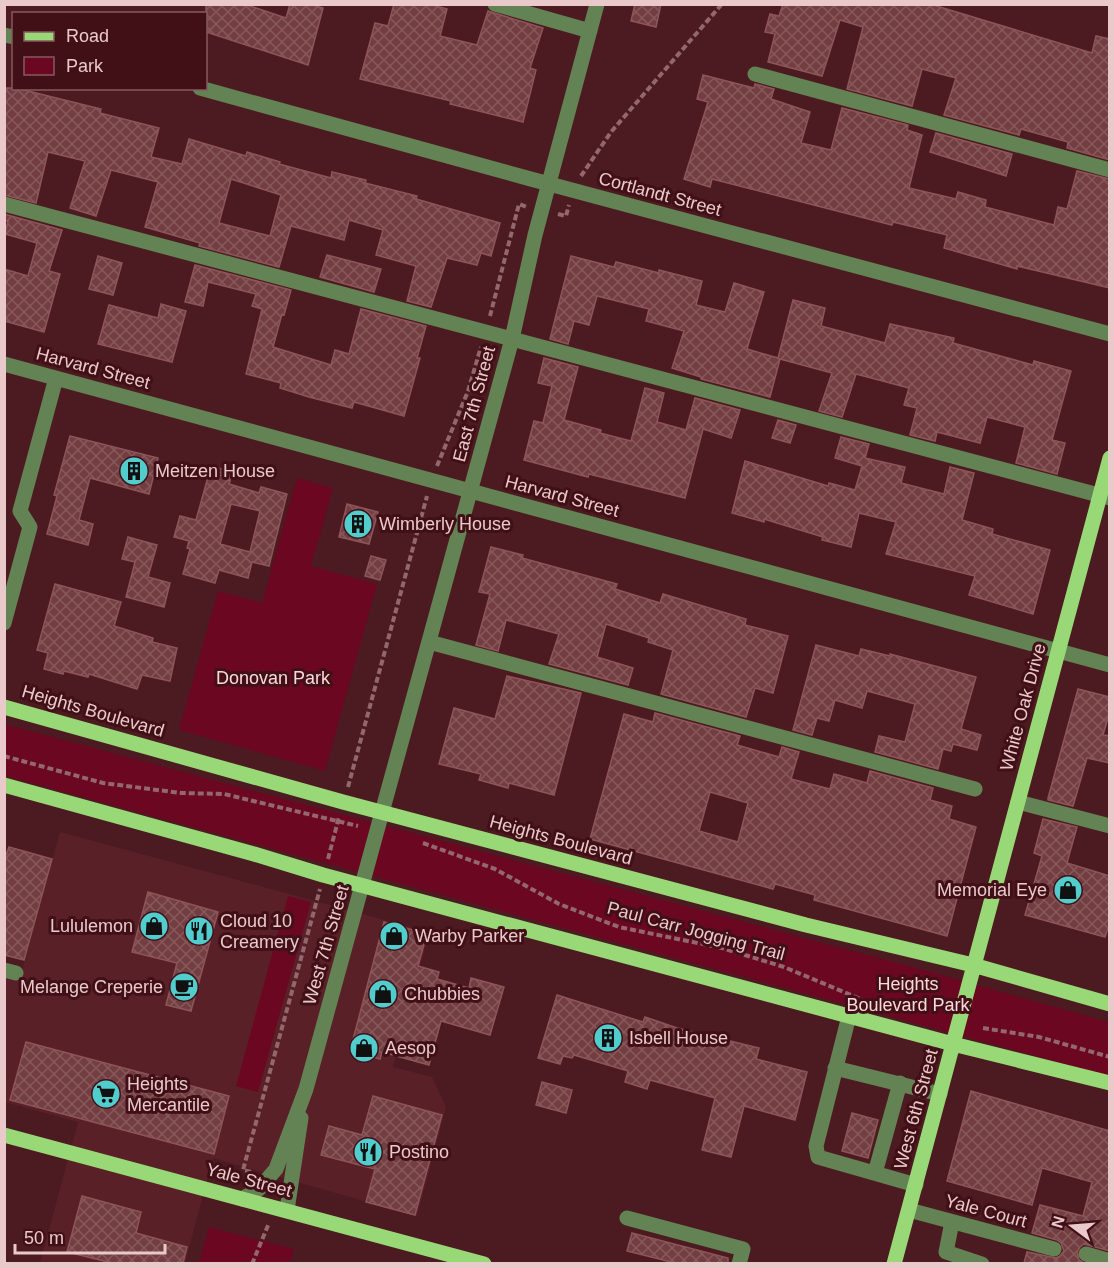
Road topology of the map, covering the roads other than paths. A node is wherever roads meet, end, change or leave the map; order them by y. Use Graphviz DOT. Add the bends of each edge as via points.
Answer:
graph roads {
  1 [pos="495,4"];
  2 [pos="597,4"];
  3 [pos="590,31"];
  4 [pos="755,74"];
  5 [pos="207,90"];
  6 [pos="1110,170"];
  7 [pos="549,184"];
  8 [pos="4,204"];
  9 [pos="1110,334"];
  10 [pos="512,339"];
  11 [pos="4,364"];
  12 [pos="56,378"];
  13 [pos="1110,458"];
  14 [pos="470,491"];
  15 [pos="1105,497"];
  16 [pos="12,509"];
  17 [pos="4,623"];
  18 [pos="429,642"];
  19 [pos="1059,652"];
  20 [pos="1110,665"];
  21 [pos="4,707"];
  22 [pos="4,785"];
  23 [pos="975,789"];
  24 [pos="1018,801"];
  25 [pos="383,812"];
  26 [pos="1110,826"];
  27 [pos="362,885"];
  28 [pos="973,965"];
  29 [pos="1110,1004"];
  30 [pos="849,1016"];
  31 [pos="953,1044"];
  32 [pos="835,1068"];
  33 [pos="900,1083"];
  34 [pos="1110,1083"];
  35 [pos="306,1089"];
  36 [pos="940,1094"];
  37 [pos="4,1135"];
  38 [pos="875,1173"];
  39 [pos="916,1185"];
  40 [pos="242,1198"];
  41 [pos="287,1210"];
  42 [pos="909,1210"];
  43 [pos="627,1218"];
  44 [pos="952,1222"];
  45 [pos="1054,1249"];
  46 [pos="1086,1254"];
  47 [pos="1110,1261"];
  48 [pos="484,1263"];
  49 [pos="739,1263"];
  50 [pos="894,1263"];
  51 [pos="982,1263"];
  1 -- 3 [label="street"];
  2 -- 3 [label="street, East 7th Street"];
  3 -- 7 [label="street, East 7th Street"];
  4 -- 6 [label="street"];
  5 -- 7 [label="street, Cortlandt Street"];
  7 -- 9 [label="street, Cortlandt Street"];
  7 -- 10 [label="street, East 7th Street"];
  8 -- 10 [label="street"];
  10 -- 14 [label="street, East 7th Street"];
  10 -- 15 [label="street"];
  11 -- 12 [label="street, Harvard Street"];
  12 -- 14 [label="street, Harvard Street"];
  12 -- 16 [label="street"];
  13 -- 15 [label="main road, White Oak Drive"];
  14 -- 18 [label="street, East 7th Street"];
  14 -- 19 [label="street, Harvard Street"];
  15 -- 19 [label="main road, White Oak Drive"];
  16 -- 17 [label="street" via="30,526"];
  18 -- 23 [label="street"];
  18 -- 25 [label="street, East 7th Street"];
  19 -- 20 [label="street, Harvard Street"];
  19 -- 24 [label="main road, White Oak Drive"];
  21 -- 25 [label="main road, Heights Boulevard"];
  22 -- 27 [label="main road"];
  24 -- 26 [label="street"];
  24 -- 28 [label="main road, White Oak Drive"];
  25 -- 27 [label="street, West 7th Street"];
  25 -- 28 [label="main road, Heights Boulevard" via="806,925"];
  27 -- 30 [label="main road"];
  27 -- 35 [label="street, West 7th Street"];
  28 -- 29 [label="main road, Heights Boulevard"];
  28 -- 31 [label="main road, West 6th Street"];
  30 -- 31 [label="main road"];
  30 -- 32 [label="street"];
  31 -- 34 [label="main road"];
  31 -- 36 [label="main road, West 6th Street"];
  32 -- 33 [label="street"];
  32 -- 38 [label="street" via="816,1146 818,1157"];
  33 -- 36 [label="street"];
  33 -- 38 [label="street"];
  35 -- 40 [label="street, West 7th Street" via="276,1169 259,1189"];
  35 -- 41 [label="street, West 7th Street"];
  36 -- 39 [label="main road, West 6th Street"];
  37 -- 40 [label="main road, Yale Street"];
  38 -- 39 [label="street"];
  39 -- 42 [label="main road, West 6th Street"];
  40 -- 41 [label="main road, Yale Street"];
  41 -- 48 [label="main road, Yale Street"];
  42 -- 44 [label="street, Yale Court"];
  42 -- 50 [label="main road, West 6th Street"];
  43 -- 49 [label="street" via="743,1249"];
  44 -- 45 [label="street, Yale Court"];
  44 -- 51 [label="street" via="946,1252"];
  46 -- 47 [label="street"];
}
